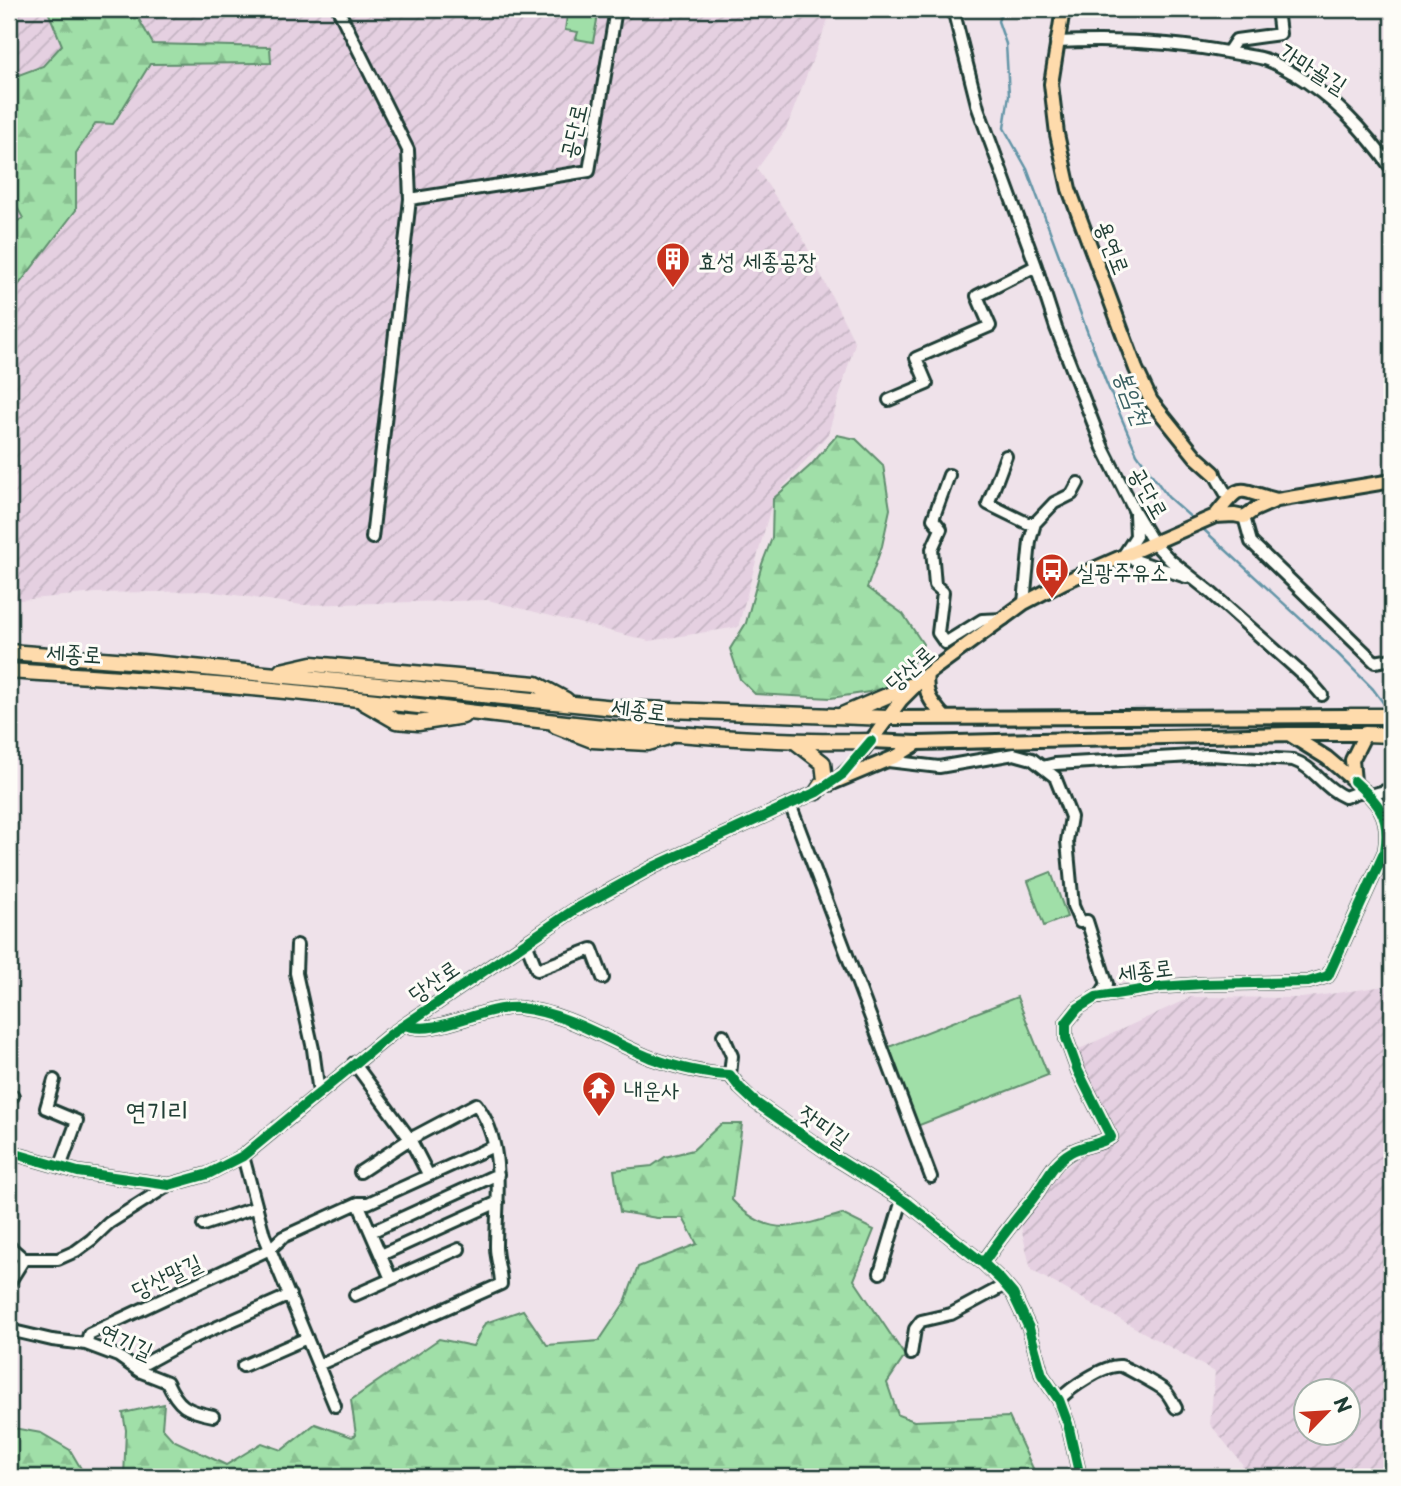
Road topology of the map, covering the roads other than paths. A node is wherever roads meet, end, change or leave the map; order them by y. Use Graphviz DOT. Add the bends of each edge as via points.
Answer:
graph roads {
  1 [pos="338,9"];
  2 [pos="616,9"];
  3 [pos="953,9"];
  4 [pos="1056,9"];
  5 [pos="1063,9"];
  6 [pos="1277,9"];
  7 [pos="1057,36"];
  8 [pos="1227,52"];
  9 [pos="1392,169"];
  10 [pos="410,200"];
  11 [pos="1036,266"];
  12 [pos="889,400"];
  13 [pos="1006,456"];
  14 [pos="1214,473"];
  15 [pos="949,475"];
  16 [pos="1392,481"];
  17 [pos="1078,483"];
  18 [pos="1233,494"];
  19 [pos="1251,494"];
  20 [pos="1277,500"];
  21 [pos="1135,512"];
  22 [pos="1244,514"];
  23 [pos="1215,516"];
  24 [pos="1035,523"];
  25 [pos="372,538"];
  26 [pos="1157,540"];
  27 [pos="1123,556"];
  28 [pos="1192,578"];
  29 [pos="1024,603"];
  30 [pos="1004,619"];
  31 [pos="9,652"];
  32 [pos="1392,659"];
  33 [pos="9,671"];
  34 [pos="922,678"];
  35 [pos="1322,695"];
  36 [pos="839,716"];
  37 [pos="1350,716"];
  38 [pos="1392,716"];
  39 [pos="944,717"];
  40 [pos="888,718"];
  41 [pos="1288,734"];
  42 [pos="1365,734"];
  43 [pos="1392,735"];
  44 [pos="871,741"];
  45 [pos="797,743"];
  46 [pos="918,743"];
  47 [pos="885,760"];
  48 [pos="1042,767"];
  49 [pos="824,788"];
  50 [pos="1363,788"];
  51 [pos="1392,789"];
  52 [pos="790,804"];
  53 [pos="526,942"];
  54 [pos="298,945"];
  55 [pos="603,978"];
  56 [pos="1099,997"];
  57 [pos="405,1025"];
  58 [pos="723,1035"];
  59 [pos="354,1063"];
  60 [pos="730,1075"];
  61 [pos="54,1080"];
  62 [pos="319,1093"];
  63 [pos="410,1139"];
  64 [pos="495,1146"];
  65 [pos="10,1156"];
  66 [pos="243,1156"];
  67 [pos="60,1167"];
  68 [pos="360,1171"];
  69 [pos="428,1174"];
  70 [pos="498,1174"];
  71 [pos="931,1177"];
  72 [pos="169,1185"];
  73 [pos="902,1200"];
  74 [pos="498,1202"];
  75 [pos="358,1203"];
  76 [pos="257,1207"];
  77 [pos="203,1225"];
  78 [pos="371,1232"];
  79 [pos="9,1246"];
  80 [pos="270,1249"];
  81 [pos="459,1249"];
  82 [pos="381,1255"];
  83 [pos="24,1259"];
  84 [pos="983,1263"];
  85 [pos="880,1273"];
  86 [pos="391,1279"];
  87 [pos="9,1283"];
  88 [pos="1005,1285"];
  89 [pos="290,1295"];
  90 [pos="355,1295"];
  91 [pos="9,1330"];
  92 [pos="307,1338"];
  93 [pos="86,1344"];
  94 [pos="911,1354"];
  95 [pos="318,1365"];
  96 [pos="243,1366"];
  97 [pos="139,1371"];
  98 [pos="1059,1399"];
  99 [pos="335,1406"];
  100 [pos="1176,1408"];
  101 [pos="213,1416"];
  102 [pos="1080,1477"];
  1 -- 10 [label="street" via="408,150"];
  2 -- 10 [label="street, 공단로" via="589,171"];
  3 -- 11 [label="street, 공단로" via="978,108"];
  4 -- 7 [label="street"];
  5 -- 7 [label="main road, 용연로"];
  6 -- 8 [label="street, 가마골길" via="1280,34 1236,40"];
  7 -- 8 [label="street, 가마골길"];
  7 -- 14 [label="main road, 용연로" via="1051,84 1069,189 1151,401"];
  8 -- 9 [label="street, 가마골길" via="1265,59 1316,87 1337,103"];
  10 -- 25 [label="street"];
  11 -- 12 [label="street" via="977,296 990,327 916,358 927,384"];
  11 -- 21 [label="street, 공단로" via="1103,448"];
  13 -- 24 [label="street" via="988,504"];
  14 -- 18 [label="street"];
  15 -- 30 [label="street, 당산로" via="933,519 941,529 932,550 935,585 943,592 937,633 945,643 982,620"];
  16 -- 20 [label="main road"];
  17 -- 24 [label="street" via="1072,494 1054,503"];
  18 -- 19 [label="main road"];
  18 -- 22 [label="main road" via="1229,508"];
  18 -- 23 [label="main road"];
  19 -- 20 [label="main road"];
  19 -- 22 [label="main road" via="1255,501"];
  20 -- 22 [label="main road"];
  21 -- 26 [label="street, 공단로"];
  21 -- 27 [label="street" via="1136,536"];
  22 -- 23 [label="main road"];
  22 -- 32 [label="street" via="1251,542 1330,621 1375,662"];
  23 -- 26 [label="main road, 당산로"];
  24 -- 29 [label="street"];
  26 -- 27 [label="main road, 당산로"];
  26 -- 28 [label="street, 공단로" via="1170,560"];
  27 -- 28 [label="street"];
  27 -- 29 [label="main road, 당산로"];
  28 -- 35 [label="street, 공단로"];
  29 -- 30 [label="main road, 당산로"];
  30 -- 34 [label="main road, 당산로"];
  31 -- 36 [label="highway, 세종로" via="671,712"];
  33 -- 45 [label="highway, 세종로" via="355,698 675,735"];
  34 -- 36 [label="highway"];
  34 -- 39 [label="main road" via="927,696"];
  34 -- 40 [label="main road, 당산로"];
  36 -- 40 [label="highway, 세종로"];
  37 -- 38 [label="highway, 세종로"];
  37 -- 39 [label="main road, 세종로"];
  39 -- 40 [label="main road, 세종로"];
  40 -- 44 [label="main road, 당산로"];
  41 -- 42 [label="main road, 세종로"];
  41 -- 46 [label="main road, 세종로"];
  41 -- 50 [label="main road"];
  42 -- 43 [label="highway, 세종로"];
  42 -- 50 [label="main road" via="1352,760"];
  44 -- 45 [label="highway, 세종로"];
  44 -- 46 [label="main road, 세종로"];
  44 -- 49 [label="street, 당산로" via="856,761"];
  45 -- 49 [label="highway" via="823,763"];
  46 -- 47 [label="main road"];
  47 -- 48 [label="street" via="939,767 1014,754"];
  47 -- 49 [label="main road"];
  48 -- 50 [label="street" via="1209,755 1293,760 1331,792 1345,797"];
  48 -- 56 [label="street" via="1055,777 1071,817 1067,841 1073,906 1080,922 1087,920 1107,984"];
  49 -- 52 [label="street, 당산로"];
  50 -- 51 [label="street"];
  50 -- 56 [label="street, 세종로" via="1387,824 1385,851 1328,976 1308,982 1160,987"];
  52 -- 53 [label="street, 당산로" via="614,887"];
  52 -- 71 [label="street"];
  53 -- 55 [label="street" via="537,970 592,949"];
  53 -- 57 [label="street, 당산로"];
  54 -- 62 [label="street" via="296,973"];
  56 -- 84 [label="street, 세종로" via="1078,1008 1066,1023 1066,1038 1111,1137 1062,1158"];
  57 -- 59 [label="street, 당산로"];
  57 -- 60 [label="street" via="418,1030 493,1009 517,1008 570,1021 682,1068"];
  58 -- 60 [label="street" via="732,1056"];
  59 -- 62 [label="street, 당산로"];
  59 -- 63 [label="street"];
  60 -- 73 [label="street, 잣띠길" via="755,1101"];
  61 -- 67 [label="street" via="46,1108 77,1121"];
  62 -- 66 [label="street, 당산로"];
  63 -- 64 [label="street" via="476,1104"];
  63 -- 68 [label="street"];
  63 -- 69 [label="street"];
  64 -- 69 [label="street"];
  64 -- 70 [label="street"];
  65 -- 67 [label="street, 당산로"];
  66 -- 72 [label="street, 당산로" via="208,1174"];
  66 -- 76 [label="street"];
  67 -- 72 [label="street, 당산로"];
  69 -- 75 [label="street" via="368,1203"];
  70 -- 74 [label="street"];
  70 -- 78 [label="street"];
  72 -- 83 [label="street" via="109,1223 76,1251 58,1259"];
  73 -- 84 [label="street, 잣띠길"];
  73 -- 85 [label="street"];
  74 -- 82 [label="street"];
  74 -- 95 [label="street" via="496,1251 501,1284"];
  75 -- 78 [label="street"];
  75 -- 80 [label="street, 당산말길" via="283,1237"];
  76 -- 77 [label="street, 당산말길"];
  76 -- 80 [label="street"];
  78 -- 82 [label="street"];
  79 -- 83 [label="street"];
  80 -- 89 [label="street"];
  80 -- 93 [label="street, 당산말길" via="89,1334"];
  81 -- 86 [label="street"];
  82 -- 86 [label="street"];
  83 -- 87 [label="street"];
  84 -- 88 [label="street, 잣띠길"];
  86 -- 90 [label="street"];
  88 -- 94 [label="street" via="951,1314 921,1321"];
  88 -- 98 [label="street, 잣띠길" via="1029,1328 1042,1376"];
  89 -- 92 [label="street"];
  89 -- 97 [label="street" via="188,1340"];
  91 -- 93 [label="street, 연기길"];
  92 -- 95 [label="street"];
  92 -- 96 [label="street"];
  93 -- 97 [label="street, 연기길"];
  95 -- 99 [label="street"];
  97 -- 101 [label="street, 연기길" via="167,1382 175,1399 186,1408"];
  98 -- 100 [label="street" via="1093,1375 1119,1366 1164,1390"];
  98 -- 102 [label="street, 잣띠길"];
}
